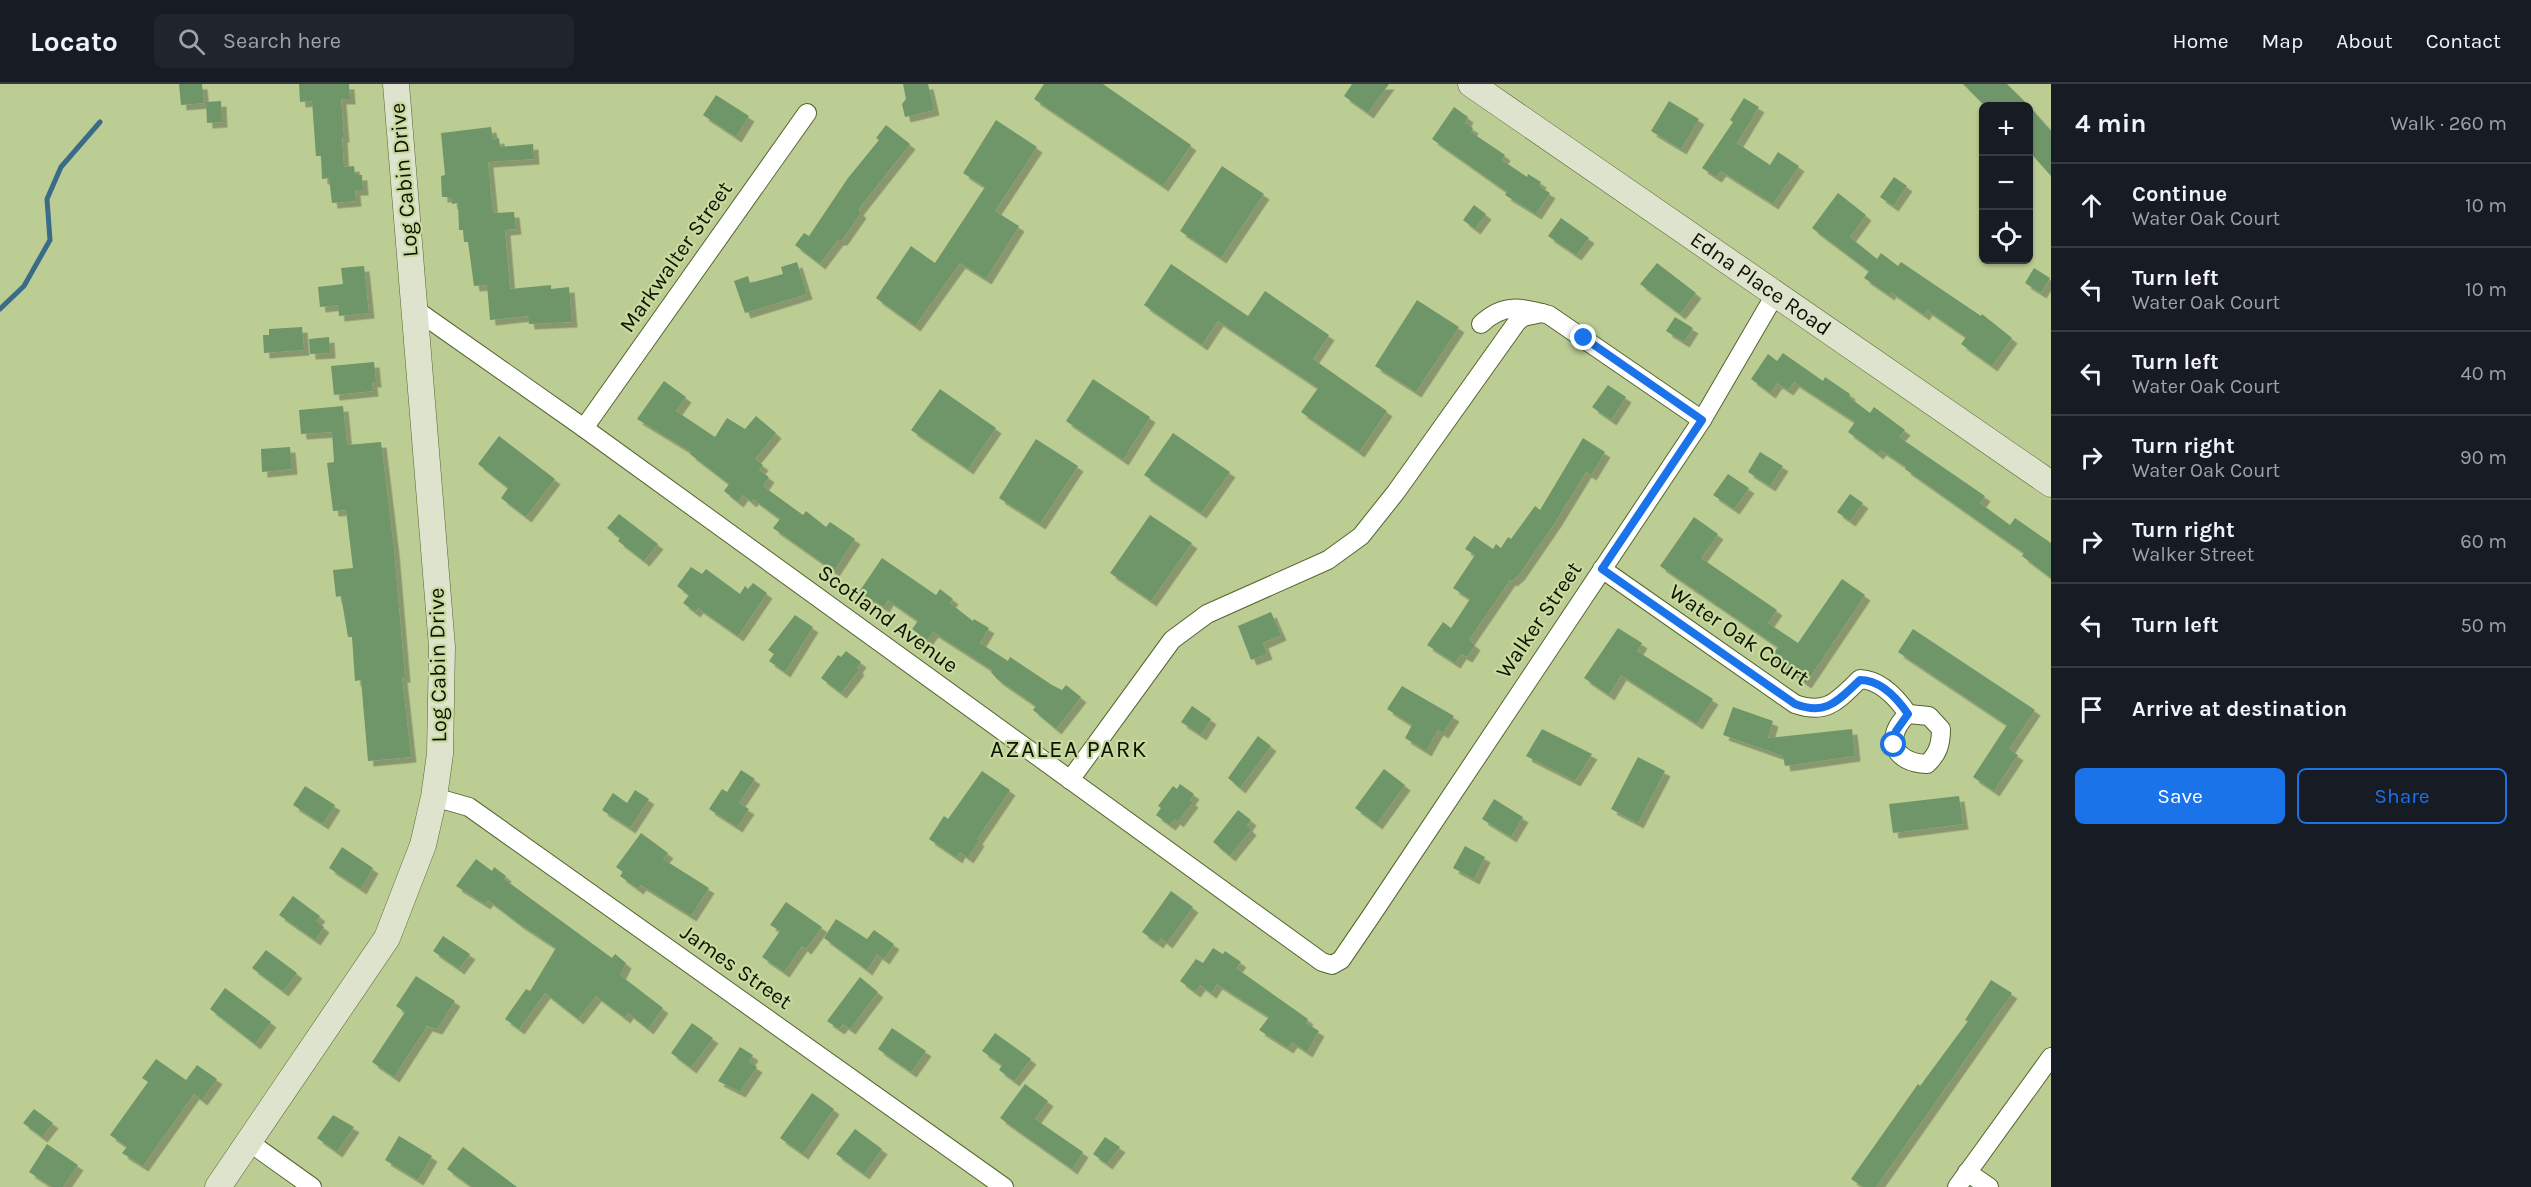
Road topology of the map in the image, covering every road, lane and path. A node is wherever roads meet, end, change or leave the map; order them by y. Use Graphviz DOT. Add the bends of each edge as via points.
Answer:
graph roads {
  1 [pos="396,84"];
  2 [pos="1472,84"];
  3 [pos="807,113"];
  4 [pos="1776,293"];
  5 [pos="416,310"];
  6 [pos="1542,313"];
  7 [pos="1481,324"];
  8 [pos="1702,420"];
  9 [pos="584,428"];
  10 [pos="2051,484"];
  11 [pos="1602,569"];
  12 [pos="1908,714"];
  13 [pos="1070,780"];
  14 [pos="434,797"];
  15 [pos="1332,965"];
  16 [pos="2051,1057"];
  17 [pos="249,1142"];
  18 [pos="1962,1180"];
  19 [pos="218,1187"];
  20 [pos="312,1187"];
  21 [pos="1004,1187"];
  22 [pos="1989,1187"];
  1 -- 5 [label="street, Log Cabin Drive"];
  2 -- 4 [label="street, Edna Place Road"];
  3 -- 9 [label="street, Markwalter Street"];
  4 -- 8 [label="street, Walker Street"];
  4 -- 10 [label="street, Edna Place Road"];
  5 -- 9 [label="street, Scotland Avenue"];
  5 -- 14 [label="street, Log Cabin Drive" via="442,647 442,720"];
  6 -- 7 [label="street" via="1520,308 1501,310"];
  6 -- 8 [label="street"];
  6 -- 13 [label="street" via="1523,317 1504,340 1361,536 1328,560 1207,614 1172,640"];
  8 -- 11 [label="street, Walker Street"];
  9 -- 13 [label="street, Scotland Avenue"];
  11 -- 12 [label="street, Water Oak Court" via="1795,704 1811,710 1828,707 1860,680 1868,680 1898,699"];
  11 -- 15 [label="street, Walker Street" via="1371,916 1341,960"];
  13 -- 15 [label="street, Scotland Avenue" via="1322,962"];
  14 -- 17 [label="street, Log Cabin Drive" via="423,845 387,938"];
  14 -- 21 [label="street, James Street" via="470,807"];
  16 -- 18 [label="street"];
  17 -- 19 [label="street, Log Cabin Drive"];
  17 -- 20 [label="street"];
  18 -- 22 [label="street"];
}
